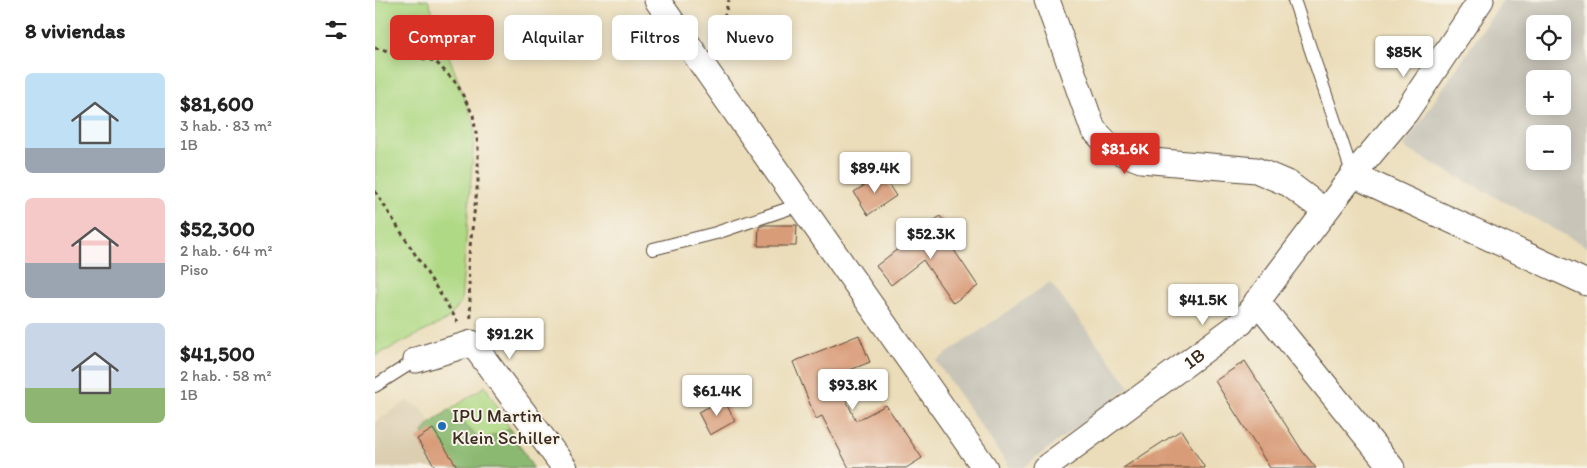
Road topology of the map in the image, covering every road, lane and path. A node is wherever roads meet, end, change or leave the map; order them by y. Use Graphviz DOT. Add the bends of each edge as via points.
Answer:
graph roads {
  1 [pos="657,0"];
  2 [pos="729,0"];
  3 [pos="1047,0"];
  4 [pos="1294,0"];
  5 [pos="1481,0"];
  6 [pos="667,15"];
  7 [pos="375,48"];
  8 [pos="698,52"];
  9 [pos="698,60"];
  10 [pos="1353,175"];
  11 [pos="375,191"];
  12 [pos="802,204"];
  13 [pos="1325,211"];
  14 [pos="653,249"];
  15 [pos="1587,283"];
  16 [pos="1257,301"];
  17 [pos="472,343"];
  18 [pos="416,360"];
  19 [pos="375,386"];
  20 [pos="565,468"];
  21 [pos="985,468"];
  22 [pos="1045,468"];
  23 [pos="1392,468"];
  1 -- 6 [label="street"];
  2 -- 8 [label="path" via="723,20"];
  3 -- 13 [label="street" via="1093,129 1112,149 1141,160 1256,170 1289,184"];
  4 -- 10 [label="lane"];
  5 -- 10 [label="street, 1B" via="1406,112"];
  7 -- 17 [label="path" via="435,61 457,84 473,115 478,145 478,181 468,263"];
  9 -- 12 [label="street"];
  10 -- 13 [label="street, 1B"];
  10 -- 15 [label="street"];
  11 -- 17 [label="path"];
  12 -- 14 [label="lane" via="716,233"];
  12 -- 21 [label="street"];
  13 -- 16 [label="street, 1B"];
  16 -- 22 [label="street, 1B" via="1241,323"];
  16 -- 23 [label="street"];
  17 -- 18 [label="street"];
  17 -- 20 [label="street"];
  18 -- 19 [label="lane"];
}
